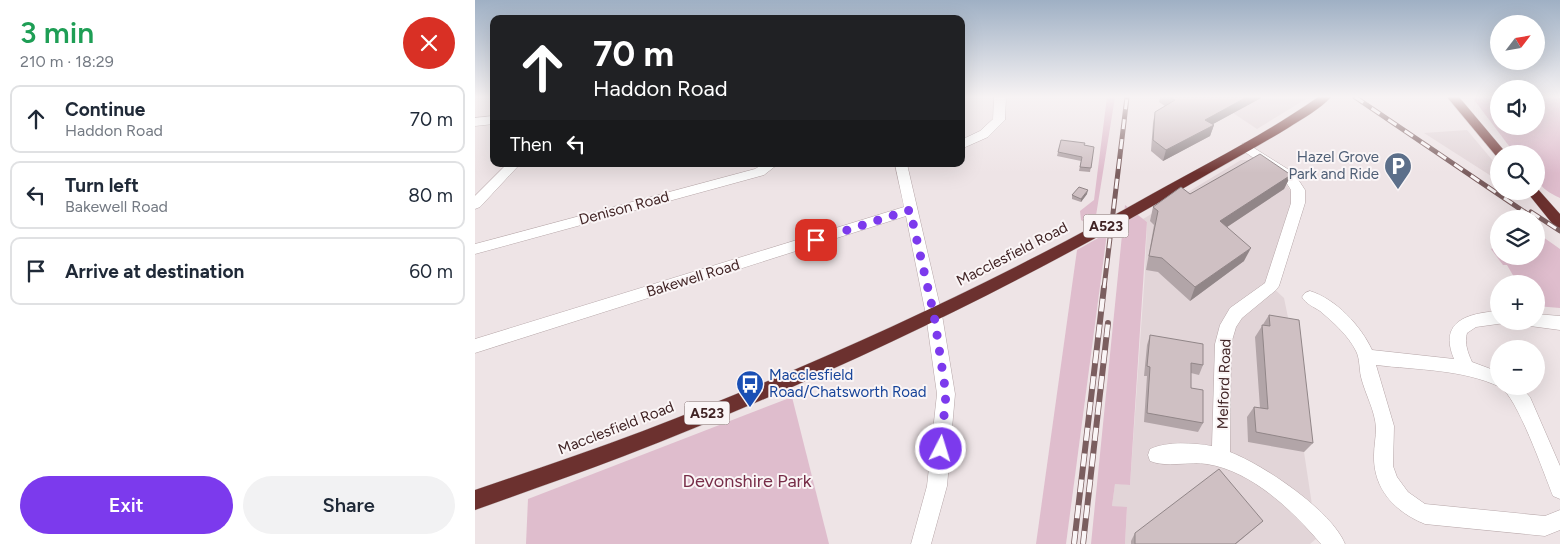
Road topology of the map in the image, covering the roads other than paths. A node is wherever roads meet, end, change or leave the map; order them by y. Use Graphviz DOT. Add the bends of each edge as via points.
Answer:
graph roads {
  1 [pos="996,122"];
  2 [pos="1287,122"];
  3 [pos="1474,122"];
  4 [pos="965,143"];
  5 [pos="1493,145"];
  6 [pos="1246,147"];
  7 [pos="511,167"];
  8 [pos="767,167"];
  9 [pos="906,167"];
  10 [pos="1541,200"];
  11 [pos="475,204"];
  12 [pos="910,210"];
  13 [pos="1560,223"];
  14 [pos="475,249"];
  15 [pos="1310,296"];
  16 [pos="934,315"];
  17 [pos="1490,319"];
  18 [pos="1545,321"];
  19 [pos="1560,323"];
  20 [pos="475,346"];
  21 [pos="1366,357"];
  22 [pos="1466,368"];
  23 [pos="1490,376"];
  24 [pos="1517,395"];
  25 [pos="1157,455"];
  26 [pos="1221,458"];
  27 [pos="1560,489"];
  28 [pos="475,500"];
  29 [pos="1560,520"];
  30 [pos="1329,538"];
  31 [pos="921,544"];
  1 -- 4 [label="street" via="984,134"];
  2 -- 6 [label="highway, Macclesfield Road / A523"];
  3 -- 5 [label="highway"];
  6 -- 16 [label="highway, Macclesfield Road / A523" via="1129,214"];
  6 -- 26 [label="street, Melford Road" via="1283,172 1298,190 1298,203 1271,286 1265,296 1235,313 1228,325 1223,344"];
  7 -- 11 [label="street"];
  8 -- 14 [label="street, Denison Road" via="759,172"];
  9 -- 12 [label="street"];
  10 -- 13 [label="highway"];
  12 -- 16 [label="street"];
  12 -- 20 [label="street, Bakewell Road"];
  15 -- 21 [label="street" via="1351,332"];
  16 -- 28 [label="highway, Macclesfield Road / A523" via="644,440"];
  16 -- 31 [label="street" via="946,394 937,486"];
  17 -- 22 [label="street" via="1475,320 1460,329 1457,346"];
  18 -- 19 [label="street"];
  21 -- 22 [label="street"];
  21 -- 29 [label="street" via="1385,425 1385,472 1391,487 1405,503 1425,514 1545,526"];
  22 -- 23 [label="street"];
  24 -- 27 [label="street" via="1524,403"];
  25 -- 26 [label="street" via="1183,453"];
  26 -- 30 [label="street" via="1243,466 1263,479"];
}
